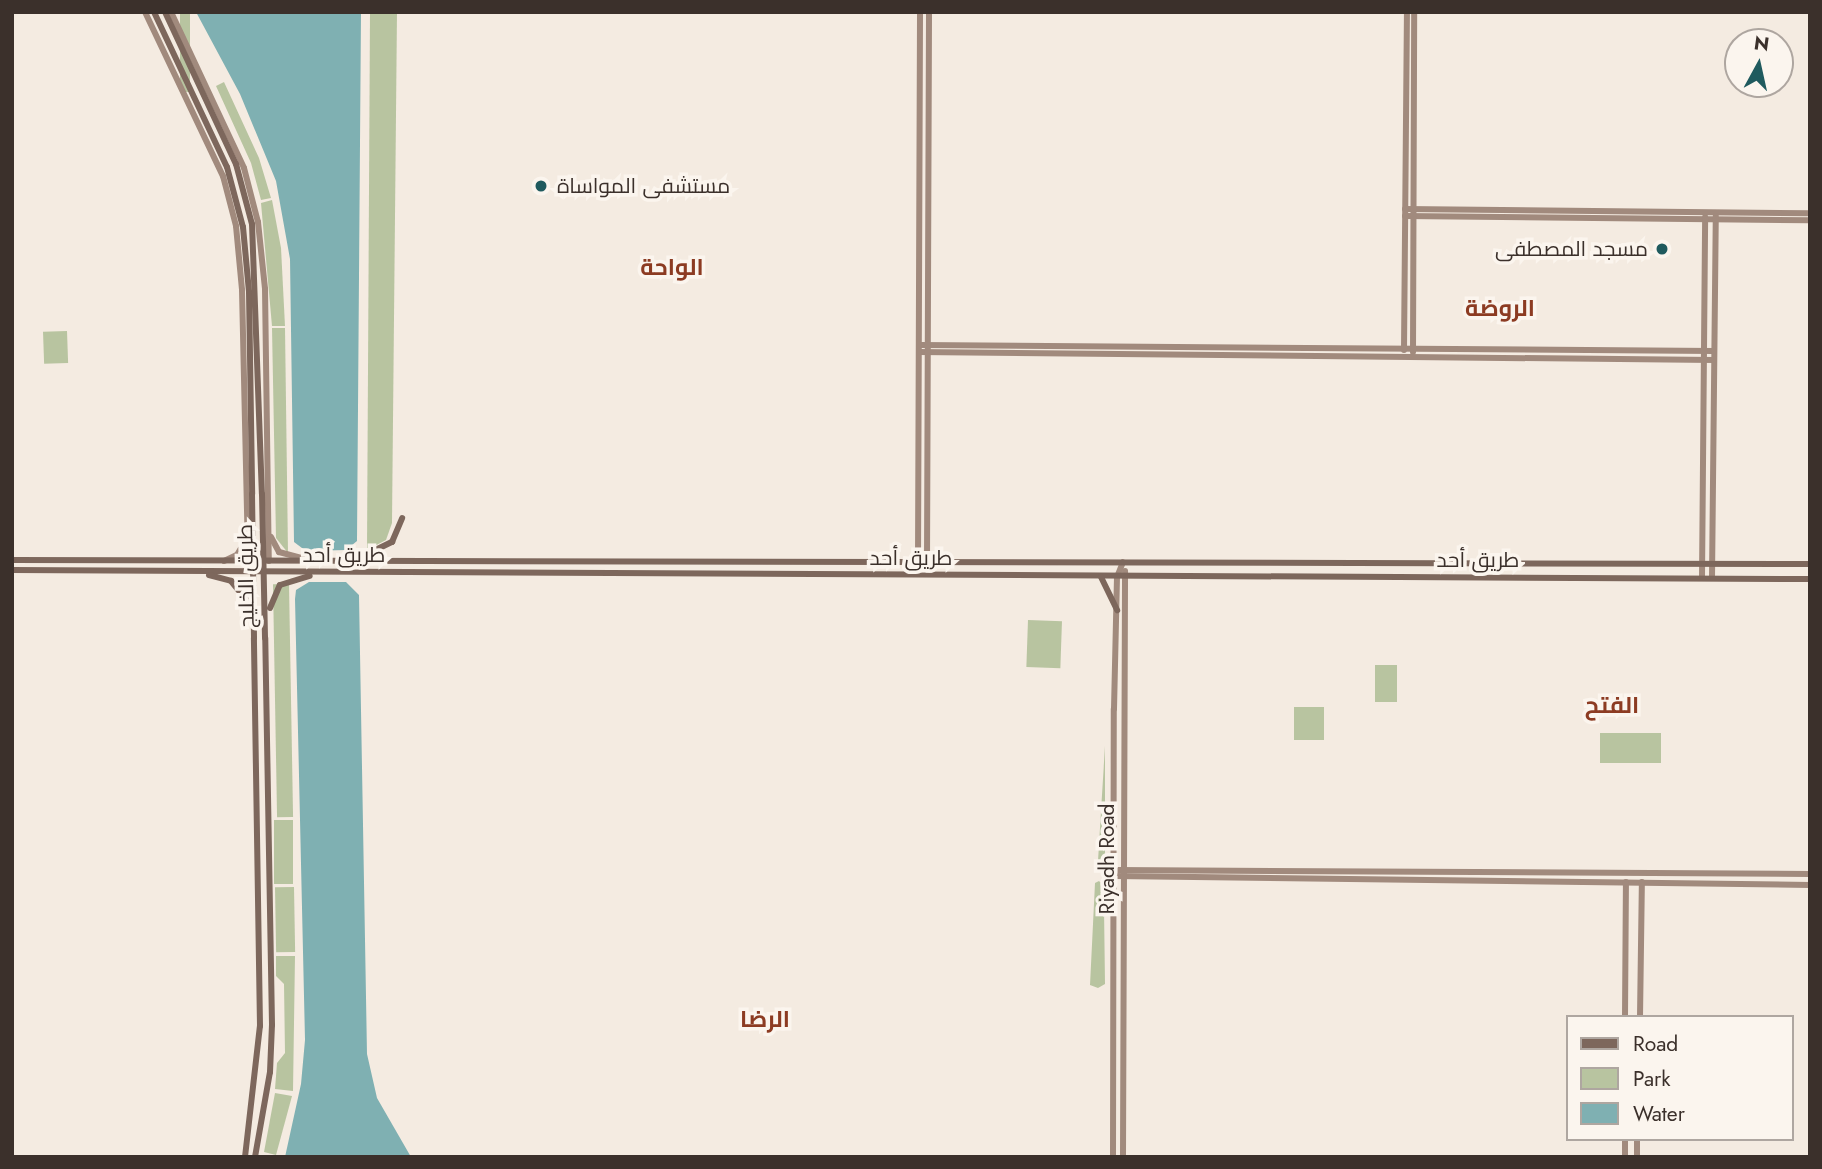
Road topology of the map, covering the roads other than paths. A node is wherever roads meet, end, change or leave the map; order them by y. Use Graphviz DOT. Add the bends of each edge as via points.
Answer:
graph roads {
  1 [pos="145,12"];
  2 [pos="155,12"];
  3 [pos="165,12"];
  4 [pos="171,12"];
  5 [pos="920,12"];
  6 [pos="929,12"];
  7 [pos="1407,12"];
  8 [pos="1414,12"];
  9 [pos="158,38"];
  10 [pos="174,52"];
  11 [pos="1405,213"];
  12 [pos="1413,213"];
  13 [pos="1810,213"];
  14 [pos="1705,215"];
  15 [pos="1716,215"];
  16 [pos="1810,220"];
  17 [pos="258,303"];
  18 [pos="265,317"];
  19 [pos="929,348"];
  20 [pos="1404,348"];
  21 [pos="1413,348"];
  22 [pos="919,349"];
  23 [pos="249,350"];
  24 [pos="1704,351"];
  25 [pos="1714,351"];
  26 [pos="1404,357"];
  27 [pos="1413,357"];
  28 [pos="1704,360"];
  29 [pos="1714,360"];
  30 [pos="244,373"];
  31 [pos="250,385"];
  32 [pos="402,517"];
  33 [pos="247,529"];
  34 [pos="269,532"];
  35 [pos="12,560"];
  36 [pos="223,561"];
  37 [pos="247,561"];
  38 [pos="269,561"];
  39 [pos="310,561"];
  40 [pos="348,561"];
  41 [pos="918,562"];
  42 [pos="928,562"];
  43 [pos="1123,562"];
  44 [pos="1703,563"];
  45 [pos="1712,563"];
  46 [pos="1810,564"];
  47 [pos="12,570"];
  48 [pos="200,571"];
  49 [pos="321,572"];
  50 [pos="1101,577"];
  51 [pos="1118,577"];
  52 [pos="1126,578"];
  53 [pos="1702,578"];
  54 [pos="1712,578"];
  55 [pos="1810,579"];
  56 [pos="248,602"];
  57 [pos="270,608"];
  58 [pos="1117,610"];
  59 [pos="1115,873"];
  60 [pos="1125,874"];
  61 [pos="1810,874"];
  62 [pos="1626,882"];
  63 [pos="1642,882"];
  64 [pos="1810,885"];
  65 [pos="1625,1015"];
  66 [pos="1640,1015"];
  67 [pos="245,1157"];
  68 [pos="255,1157"];
  69 [pos="1113,1157"];
  70 [pos="1123,1157"];
  1 -- 9 [label="street"];
  2 -- 10 [label="main road, طريق الخليج"];
  3 -- 17 [label="main road, طريق الخليج" via="224,134 245,191 257,258"];
  4 -- 18 [label="street" via="251,187 263,258"];
  5 -- 22 [label="street"];
  6 -- 19 [label="street"];
  7 -- 11 [label="street"];
  8 -- 12 [label="street"];
  9 -- 10 [label="street"];
  9 -- 30 [label="street" via="229,193 240,260"];
  10 -- 23 [label="main road, طريق الخليج" via="236,194 247,257"];
  11 -- 12 [label="street"];
  11 -- 20 [label="street"];
  12 -- 14 [label="street"];
  12 -- 21 [label="street"];
  13 -- 15 [label="street"];
  14 -- 15 [label="street"];
  14 -- 24 [label="street"];
  15 -- 16 [label="street"];
  15 -- 25 [label="street"];
  17 -- 18 [label="street"];
  17 -- 68 [label="main road, طريق الخليج, bridge" via="272,1025 270,1072"];
  18 -- 34 [label="street"];
  19 -- 20 [label="street"];
  19 -- 22 [label="street"];
  19 -- 26 [label="street"];
  19 -- 42 [label="street"];
  20 -- 21 [label="street"];
  20 -- 26 [label="street"];
  21 -- 24 [label="street"];
  21 -- 27 [label="street"];
  22 -- 41 [label="street"];
  23 -- 30 [label="street"];
  23 -- 31 [label="main road, طريق الخليج"];
  24 -- 25 [label="street"];
  24 -- 28 [label="street"];
  25 -- 29 [label="street"];
  26 -- 27 [label="street"];
  27 -- 28 [label="street"];
  28 -- 29 [label="street"];
  28 -- 44 [label="street"];
  29 -- 45 [label="street"];
  30 -- 31 [label="street"];
  30 -- 33 [label="street"];
  31 -- 67 [label="main road, طريق الخليج, bridge" via="260,1026"];
  32 -- 40 [label="main road" via="395,538 385,548"];
  33 -- 34 [label="street" via="251,545 258,550 266,546"];
  33 -- 36 [label="street" via="243,548"];
  33 -- 37 [label="street"];
  34 -- 38 [label="street"];
  34 -- 39 [label="street" via="279,552"];
  35 -- 36 [label="main road, طريق أحد"];
  36 -- 37 [label="main road, طريق أحد"];
  37 -- 38 [label="main road, طريق أحد"];
  38 -- 39 [label="main road, طريق أحد"];
  39 -- 40 [label="main road, طريق أحد"];
  40 -- 41 [label="main road, طريق أحد"];
  41 -- 42 [label="main road, طريق أحد"];
  42 -- 43 [label="main road, طريق أحد"];
  43 -- 44 [label="main road, طريق أحد"];
  43 -- 51 [label="street"];
  43 -- 52 [label="street, Riyadh Road"];
  44 -- 45 [label="main road, طريق أحد"];
  44 -- 53 [label="street"];
  45 -- 46 [label="main road, طريق أحد"];
  45 -- 54 [label="street"];
  47 -- 48 [label="main road, طريق أحد"];
  48 -- 49 [label="main road, طريق أحد"];
  48 -- 56 [label="main road" via="231,581"];
  49 -- 50 [label="main road, طريق أحد"];
  49 -- 57 [label="main road" via="280,585"];
  50 -- 51 [label="main road, طريق أحد"];
  50 -- 58 [label="main road"];
  51 -- 52 [label="main road, طريق أحد"];
  51 -- 58 [label="street"];
  52 -- 53 [label="main road, طريق أحد"];
  52 -- 60 [label="street, Riyadh Road"];
  53 -- 54 [label="main road, طريق أحد"];
  54 -- 55 [label="main road, طريق أحد"];
  58 -- 59 [label="street"];
  59 -- 60 [label="street"];
  59 -- 69 [label="street"];
  60 -- 61 [label="street"];
  60 -- 62 [label="street"];
  60 -- 70 [label="street, Riyadh Road"];
  62 -- 63 [label="street"];
  62 -- 65 [label="street"];
  63 -- 64 [label="street"];
  63 -- 66 [label="street"];
}
